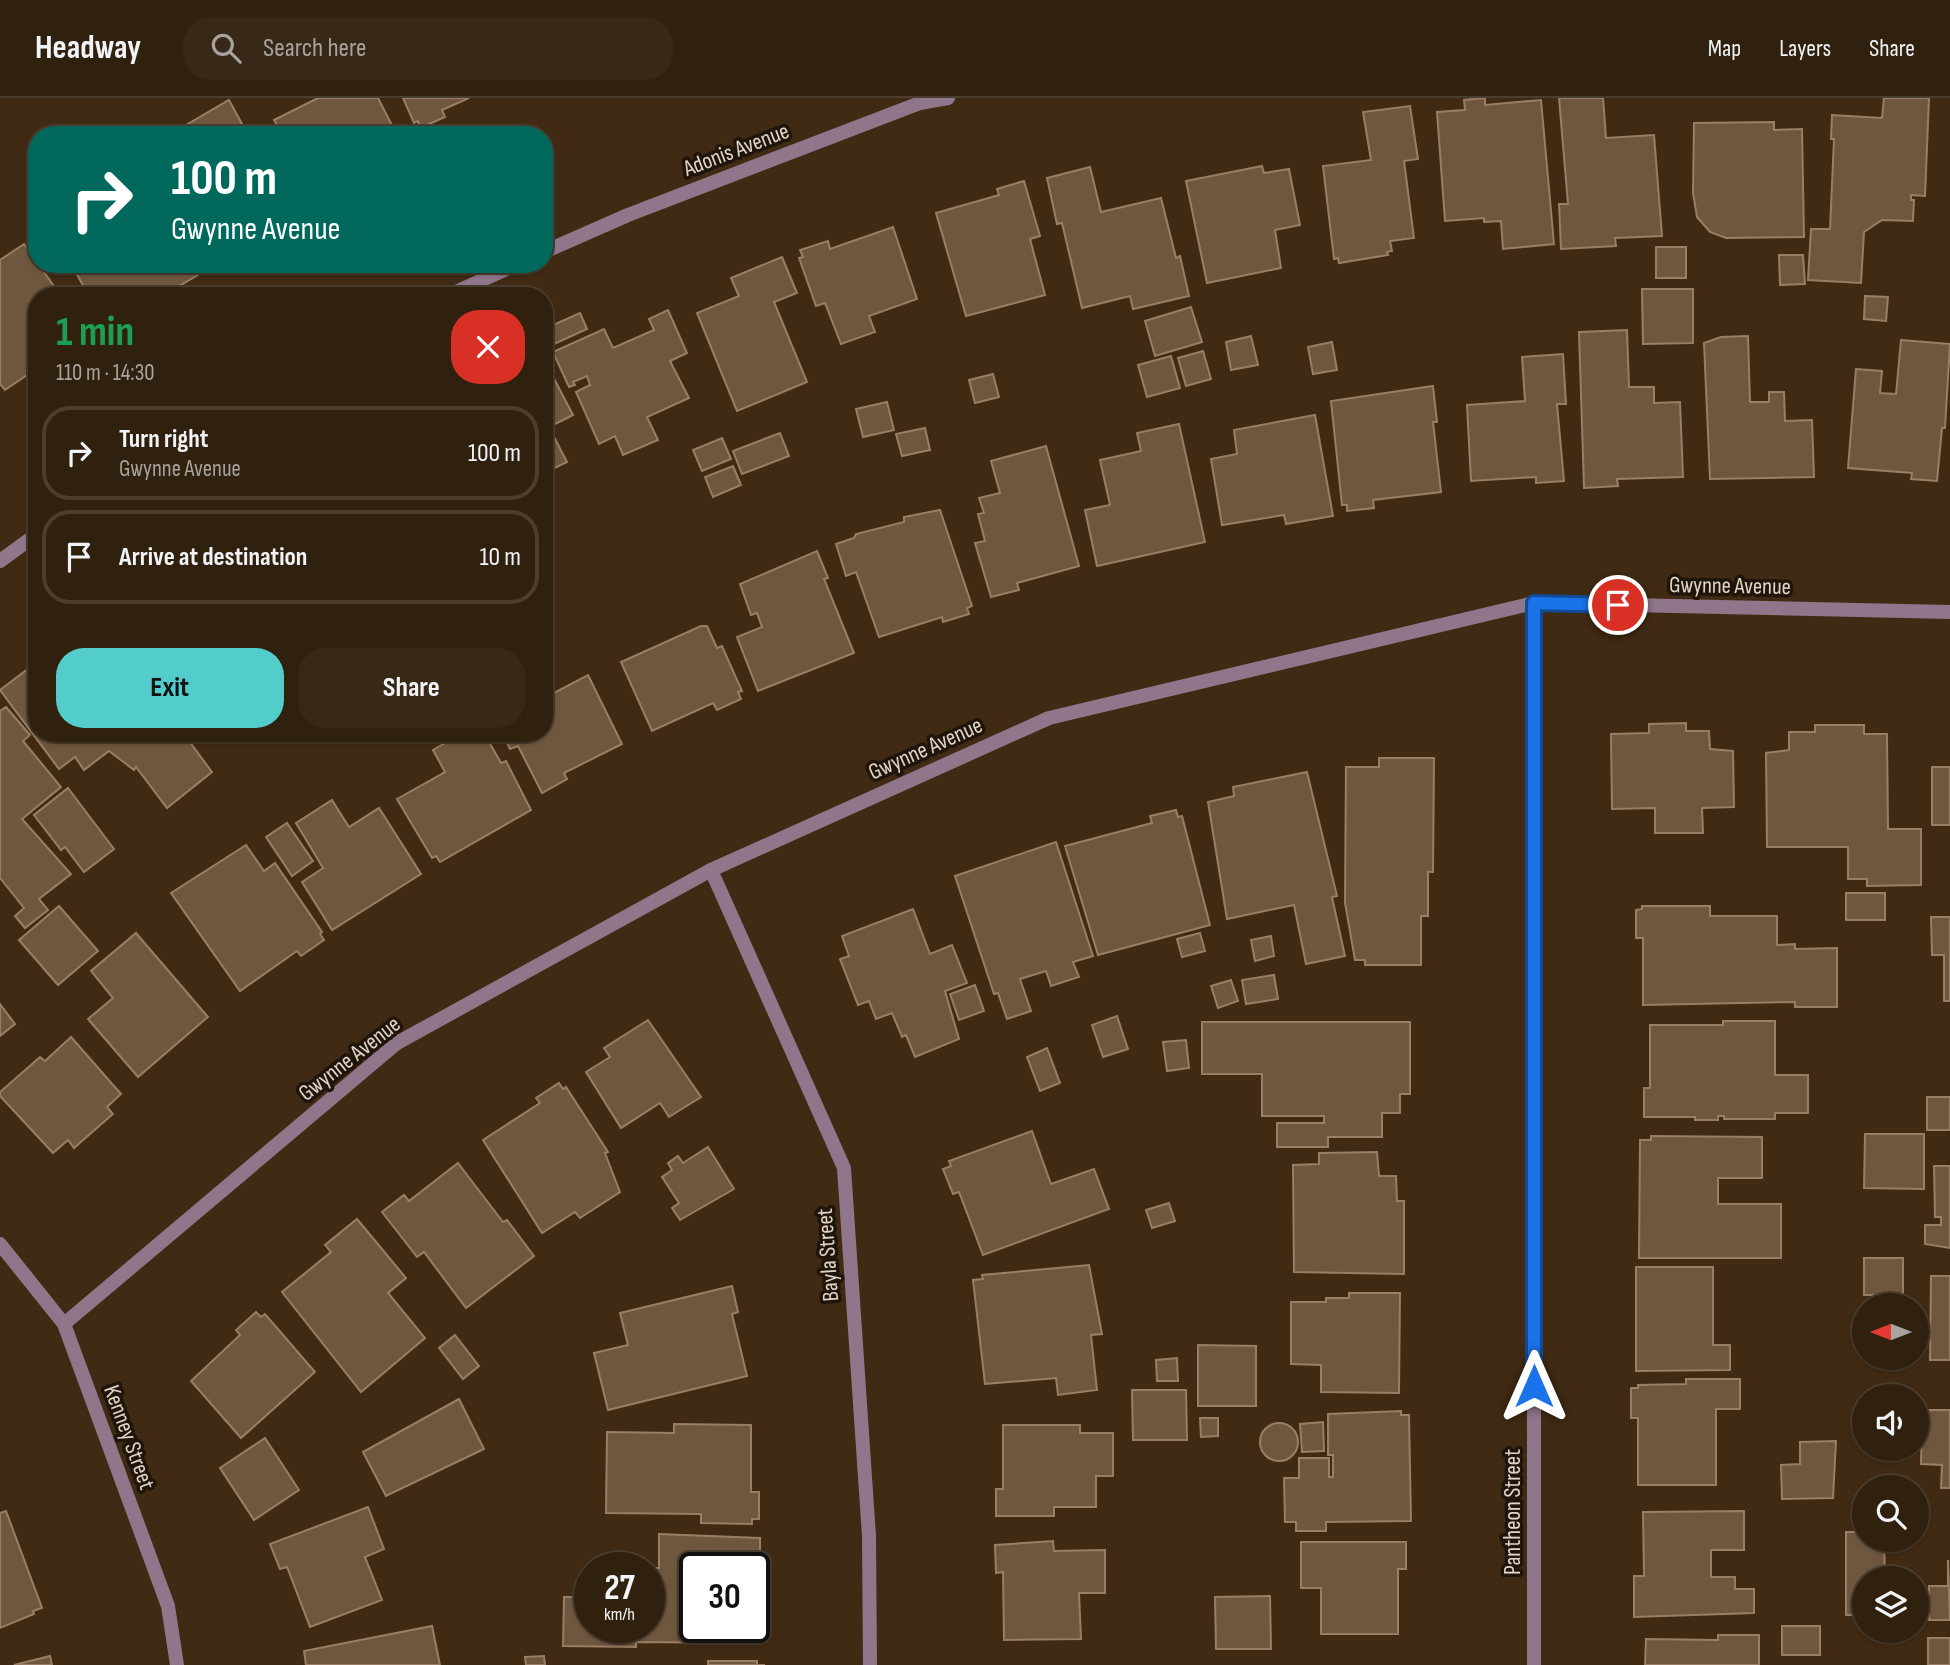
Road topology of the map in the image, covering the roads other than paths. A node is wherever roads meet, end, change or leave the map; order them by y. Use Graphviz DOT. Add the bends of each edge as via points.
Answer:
graph roads {
  1 [pos="948,98"];
  2 [pos="553,248"];
  3 [pos="497,273"];
  4 [pos="467,287"];
  5 [pos="28,541"];
  6 [pos="0,561"];
  7 [pos="1534,603"];
  8 [pos="1950,612"];
  9 [pos="711,870"];
  10 [pos="0,1244"];
  11 [pos="64,1324"];
  12 [pos="177,1665"];
  13 [pos="870,1665"];
  14 [pos="1534,1665"];
  1 -- 2 [label="street, Adonis Avenue" via="920,103"];
  3 -- 4 [label="street"];
  5 -- 6 [label="street"];
  7 -- 8 [label="street, Gwynne Avenue"];
  7 -- 9 [label="street, Gwynne Avenue" via="1049,718"];
  7 -- 14 [label="street, Pantheon Street"];
  9 -- 11 [label="street, Gwynne Avenue" via="397,1043"];
  9 -- 13 [label="street, Bayla Street" via="844,1168 869,1536"];
  10 -- 11 [label="street, Kenney Street"];
  11 -- 12 [label="street, Kenney Street" via="167,1606"];
}
